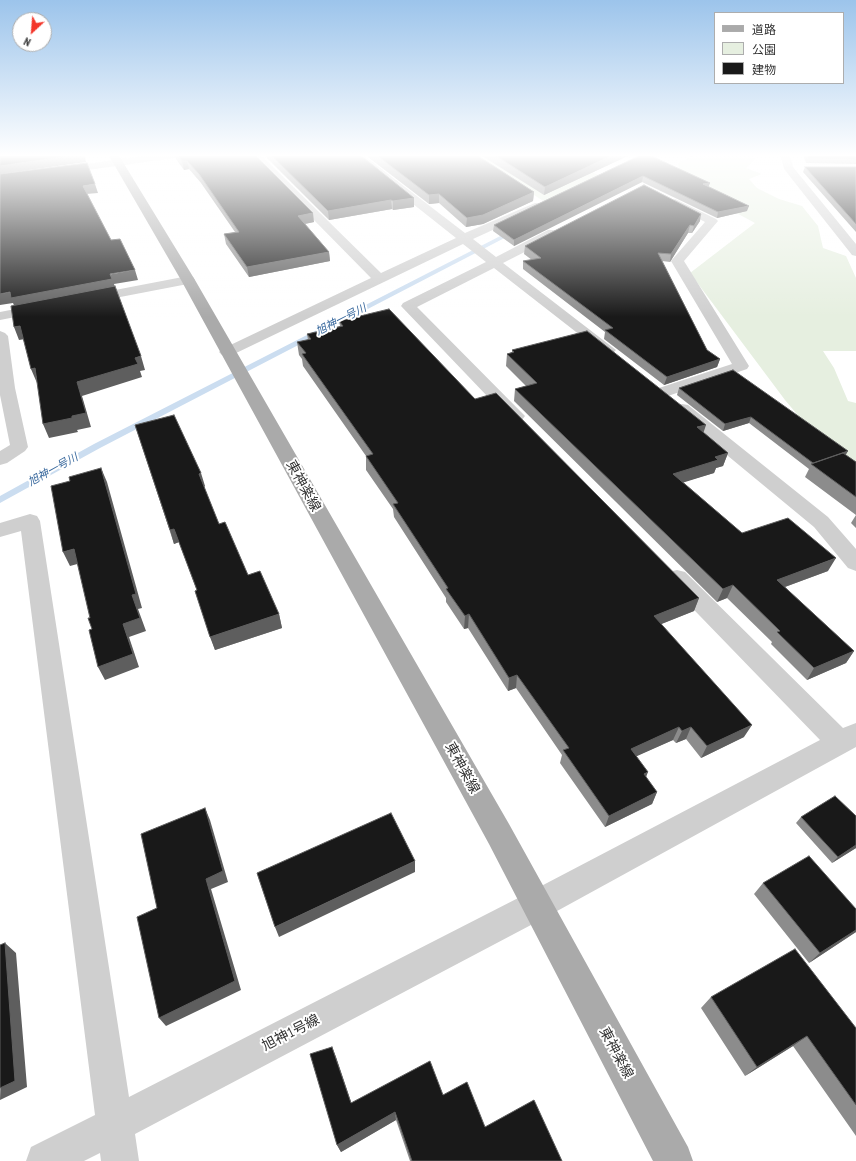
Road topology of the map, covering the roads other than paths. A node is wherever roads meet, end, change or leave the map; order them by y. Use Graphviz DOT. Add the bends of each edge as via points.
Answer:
graph roads {
  1 [pos="145,208"];
  2 [pos="308,208"];
  3 [pos="425,208"];
  4 [pos="532,208"];
  5 [pos="687,208"];
  6 [pos="824,208"];
  7 [pos="566,226"];
  8 [pos="850,238"];
  9 [pos="468,242"];
  10 [pos="856,252"];
  11 [pos="491,259"];
  12 [pos="379,279"];
  13 [pos="188,280"];
  14 [pos="78,301"];
  15 [pos="55,306"];
  16 [pos="0,316"];
  17 [pos="0,336"];
  18 [pos="618,359"];
  19 [pos="234,365"];
  20 [pos="4,389"];
  21 [pos="531,431"];
  22 [pos="0,459"];
  23 [pos="0,530"];
  24 [pos="856,563"];
  25 [pos="666,567"];
  26 [pos="848,738"];
  27 [pos="537,905"];
  28 [pos="115,1125"];
  29 [pos="45,1161"];
  30 [pos="120,1161"];
  31 [pos="674,1161"];
  1 -- 13 [label="main road, 東神楽線"];
  2 -- 12 [label="street"];
  3 -- 9 [label="street"];
  4 -- 9 [label="street"];
  5 -- 24 [label="street" via="712,221 677,261 741,366 656,388 821,522"];
  6 -- 8 [label="street"];
  7 -- 11 [label="street"];
  8 -- 10 [label="street"];
  9 -- 11 [label="street"];
  9 -- 12 [label="street"];
  11 -- 18 [label="street"];
  11 -- 21 [label="street" via="408,306"];
  12 -- 19 [label="street"];
  13 -- 14 [label="street"];
  13 -- 19 [label="main road, 東神楽線"];
  15 -- 16 [label="street"];
  17 -- 20 [label="street"];
  19 -- 27 [label="main road, 東神楽線"];
  20 -- 22 [label="street" via="20,447"];
  23 -- 28 [label="street" via="30,521"];
  25 -- 26 [label="street"];
  26 -- 27 [label="street, 旭神1号線"];
  27 -- 28 [label="street, 旭神1号線"];
  27 -- 31 [label="main road, 東神楽線"];
  28 -- 29 [label="street, 旭神1号線"];
  28 -- 30 [label="street"];
}
